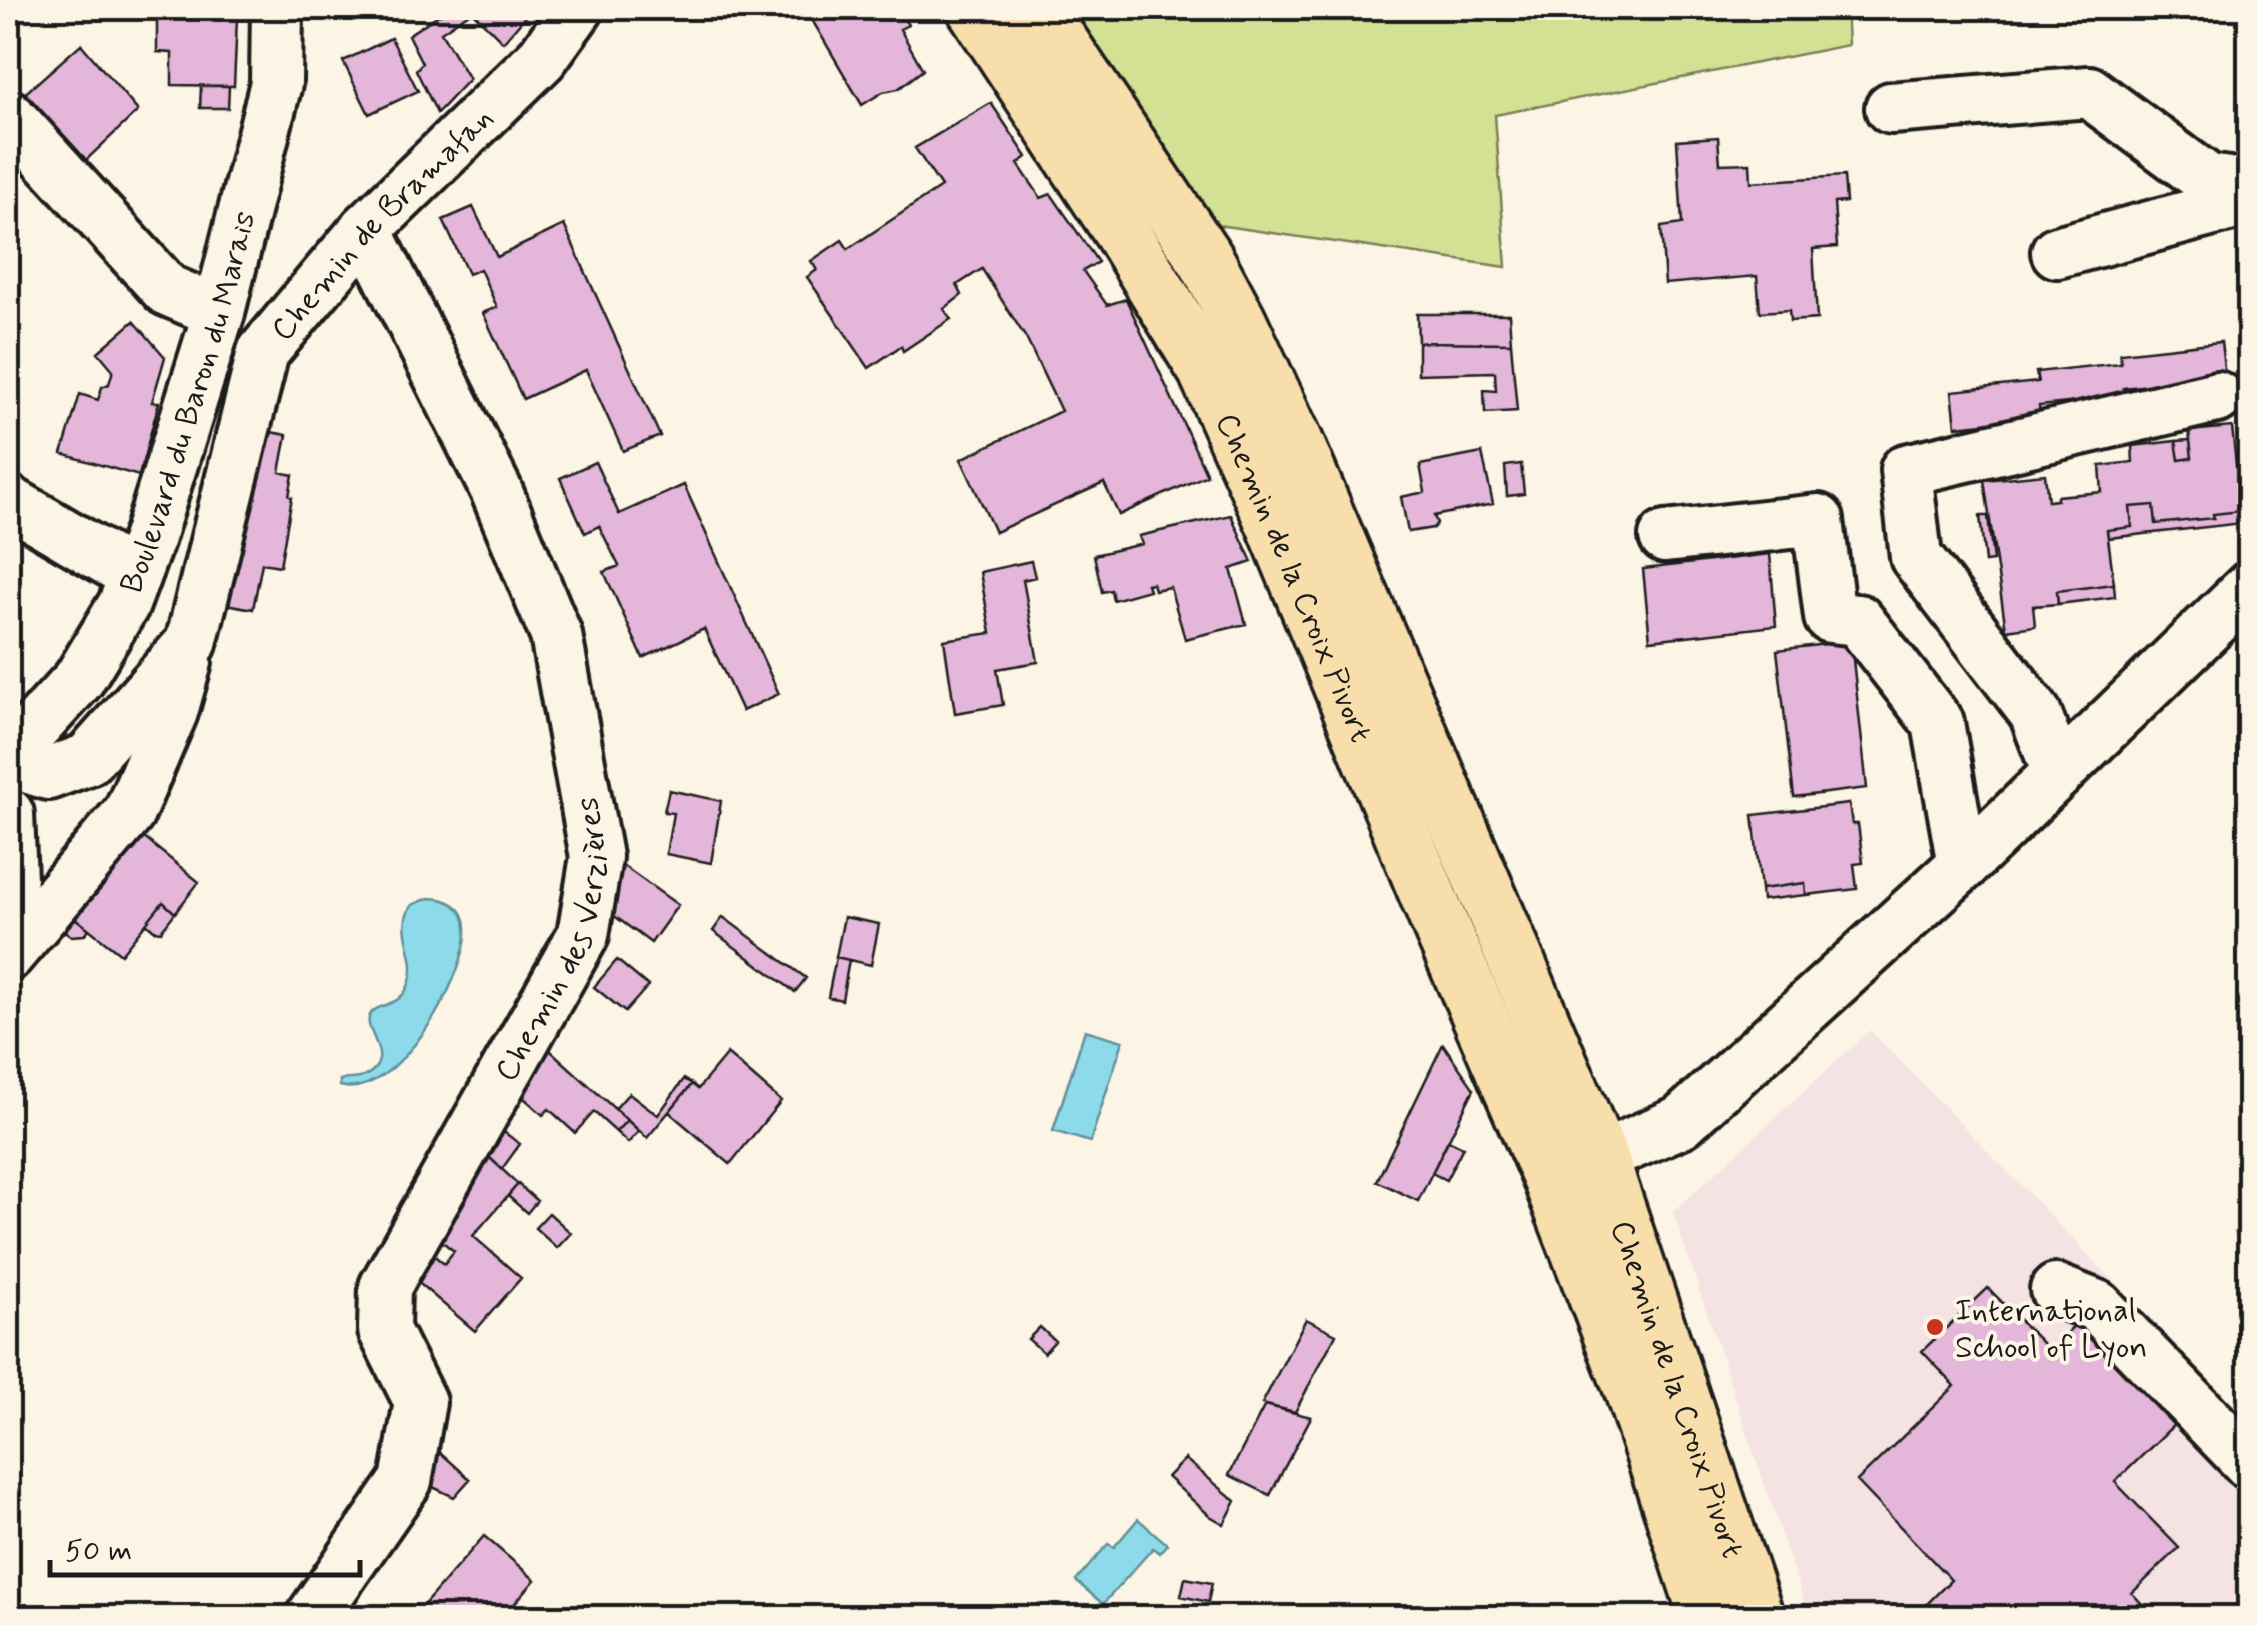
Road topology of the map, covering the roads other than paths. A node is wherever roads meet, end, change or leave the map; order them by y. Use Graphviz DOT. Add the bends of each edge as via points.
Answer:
graph roads {
  1 [pos="277,8"];
  2 [pos="578,8"];
  3 [pos="974,8"];
  4 [pos="1037,8"];
  5 [pos="1891,108"];
  6 [pos="8,115"];
  7 [pos="2250,186"];
  8 [pos="2250,200"];
  9 [pos="366,229"];
  10 [pos="2058,252"];
  11 [pos="219,312"];
  12 [pos="2217,398"];
  13 [pos="8,501"];
  14 [pos="1665,536"];
  15 [pos="134,575"];
  16 [pos="2250,587"];
  17 [pos="191,643"];
  18 [pos="8,759"];
  19 [pos="2058,773"];
  20 [pos="8,814"];
  21 [pos="1963,865"];
  22 [pos="8,910"];
  23 [pos="8,955"];
  24 [pos="1575,1169"];
  25 [pos="2056,1290"];
  26 [pos="2250,1464"];
  27 [pos="311,1618"];
  28 [pos="1708,1618"];
  29 [pos="1756,1618"];
  1 -- 11 [label="street, Boulevard du Baron du Marais" via="276,84"];
  2 -- 9 [label="street, Chemin de Bramafan" via="542,58"];
  3 -- 24 [label="main road, Chemin de la Croix Pivort" via="1206,370 1436,915"];
  4 -- 24 [label="main road, Chemin de la Croix Pivort" via="1206,260 1296,442"];
  5 -- 7 [label="street" via="2090,92 2208,180"];
  6 -- 11 [label="street" via="167,290"];
  8 -- 10 [label="street"];
  9 -- 17 [label="street, Chemin de Bramafan" via="263,352"];
  9 -- 27 [label="street, Chemin des Verzières" via="496,490 556,635 596,857 583,935 385,1287 384,1330 420,1402 406,1481"];
  11 -- 15 [label="street, Boulevard du Baron du Marais"];
  12 -- 19 [label="street" via="1906,470 1916,557 2035,713"];
  13 -- 15 [label="street"];
  14 -- 21 [label="street" via="1818,520 1830,618 1858,620 1938,722"];
  15 -- 18 [label="street, Boulevard du Baron du Marais" via="79,679"];
  16 -- 19 [label="street"];
  17 -- 18 [label="street, Chemin de Bramafan" via="88,758 48,774"];
  17 -- 23 [label="street, Chemin de Bramafan" via="172,712 129,812"];
  19 -- 21 [label="street"];
  20 -- 22 [label="street"];
  21 -- 24 [label="street" via="1680,1122"];
  24 -- 28 [label="main road, Chemin de la Croix Pivort" via="1633,1392"];
  24 -- 29 [label="main road, Chemin de la Croix Pivort"];
  25 -- 26 [label="street" via="2097,1306"];
}
